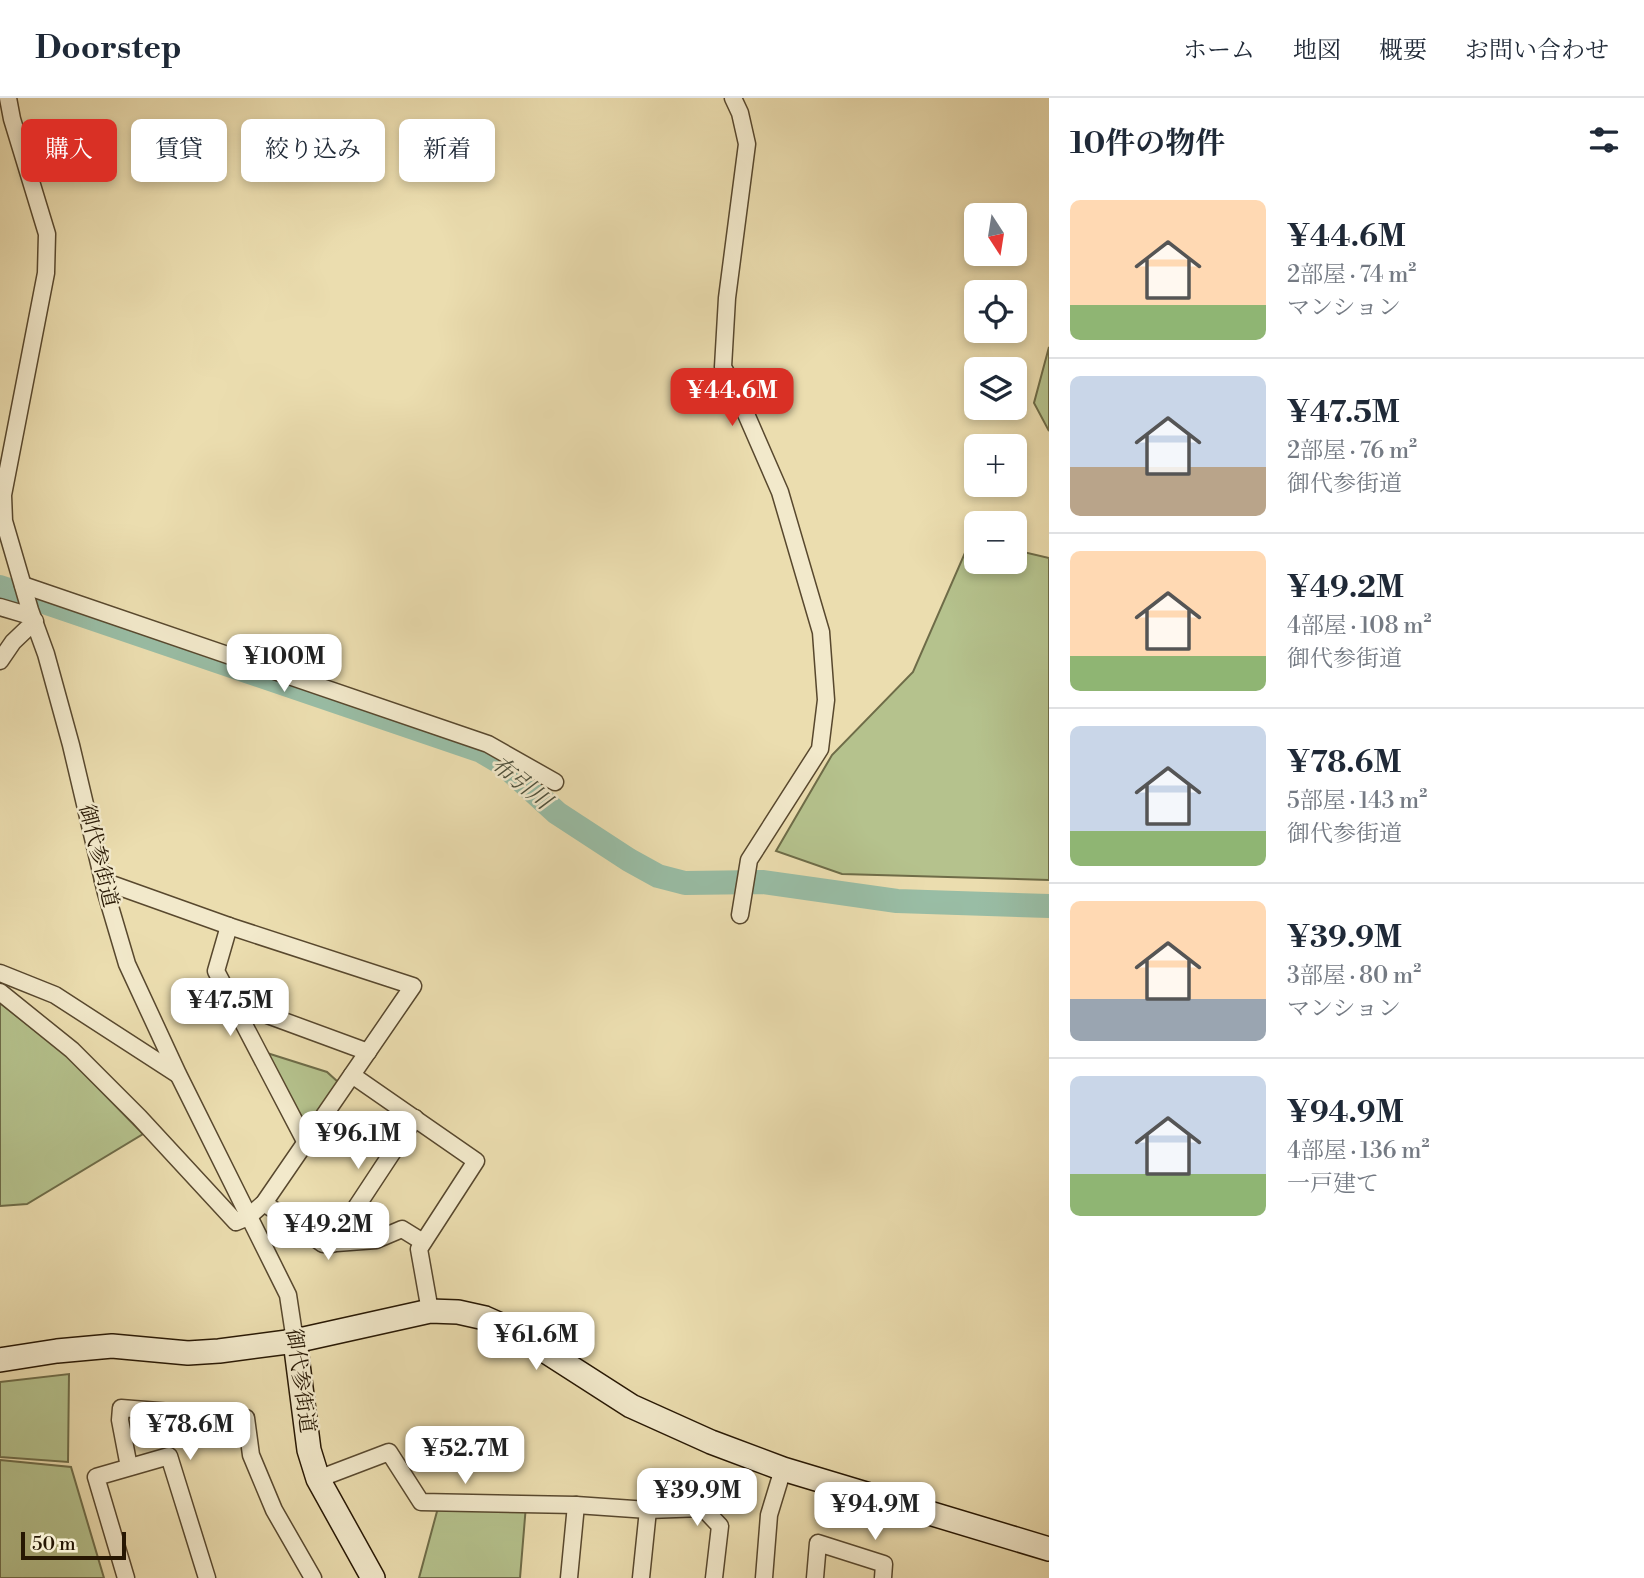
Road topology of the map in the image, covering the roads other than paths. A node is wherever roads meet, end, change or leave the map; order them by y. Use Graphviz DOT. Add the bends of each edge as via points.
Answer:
graph roads {
  1 [pos="8,98"];
  2 [pos="733,98"];
  3 [pos="24,588"];
  4 [pos="0,607"];
  5 [pos="32,615"];
  6 [pos="0,661"];
  7 [pos="555,782"];
  8 [pos="103,880"];
  9 [pos="741,906"];
  10 [pos="229,926"];
  11 [pos="0,973"];
  12 [pos="0,992"];
  13 [pos="232,1002"];
  14 [pos="368,1052"];
  15 [pos="178,1074"];
  16 [pos="352,1075"];
  17 [pos="415,1118"];
  18 [pos="306,1143"];
  19 [pos="264,1203"];
  20 [pos="248,1217"];
  21 [pos="423,1242"];
  22 [pos="332,1244"];
  23 [pos="430,1311"];
  24 [pos="295,1341"];
  25 [pos="0,1360"];
  26 [pos="129,1467"];
  27 [pos="783,1469"];
  28 [pos="318,1479"];
  29 [pos="576,1505"];
  30 [pos="648,1510"];
  31 [pos="1049,1549"];
  32 [pos="126,1578"];
  33 [pos="206,1578"];
  34 [pos="313,1578"];
  35 [pos="373,1578"];
  36 [pos="569,1578"];
  37 [pos="641,1578"];
  38 [pos="714,1578"];
  39 [pos="764,1578"];
  40 [pos="815,1578"];
  41 [pos="883,1578"];
  1 -- 3 [label="street, 御代参街道" via="47,234 46,273 3,495 4,521"];
  2 -- 9 [label="street" via="747,144 723,368 780,492 821,632 826,700 820,749 749,860"];
  3 -- 5 [label="street, 御代参街道"];
  3 -- 7 [label="street" via="488,744"];
  4 -- 5 [label="street"];
  5 -- 6 [label="street"];
  5 -- 8 [label="street, 御代参街道" via="71,745"];
  8 -- 10 [label="street"];
  8 -- 15 [label="street, 御代参街道" via="127,964"];
  10 -- 13 [label="street" via="216,971"];
  10 -- 14 [label="street" via="413,986"];
  11 -- 15 [label="street" via="55,995"];
  12 -- 20 [label="street" via="72,1050 236,1222"];
  13 -- 14 [label="street"];
  13 -- 18 [label="street"];
  14 -- 16 [label="street"];
  15 -- 20 [label="street, 御代参街道"];
  16 -- 17 [label="street"];
  16 -- 18 [label="street"];
  17 -- 21 [label="street" via="477,1161"];
  17 -- 22 [label="street"];
  18 -- 19 [label="street"];
  19 -- 20 [label="street"];
  19 -- 22 [label="street" via="323,1244"];
  20 -- 24 [label="street, 御代参街道" via="288,1295"];
  21 -- 22 [label="street" via="402,1229 376,1240"];
  21 -- 23 [label="street" via="419,1248"];
  23 -- 24 [label="street"];
  23 -- 27 [label="street" via="458,1312 495,1322 662,1422"];
  24 -- 25 [label="street" via="188,1353 112,1346"];
  24 -- 28 [label="street, 御代参街道" via="309,1450"];
  26 -- 32 [label="street" via="96,1477"];
  26 -- 33 [label="street" via="169,1456"];
  26 -- 34 [label="street" via="121,1408 246,1418 251,1455 274,1510"];
  27 -- 31 [label="street"];
  27 -- 39 [label="street" via="769,1515"];
  28 -- 29 [label="street" via="389,1452 421,1502"];
  28 -- 35 [label="street, 御代参街道"];
  29 -- 30 [label="street"];
  29 -- 36 [label="street"];
  30 -- 37 [label="street"];
  30 -- 38 [label="street" via="703,1508 720,1526"];
  40 -- 41 [label="street" via="818,1543 884,1564"];
}
